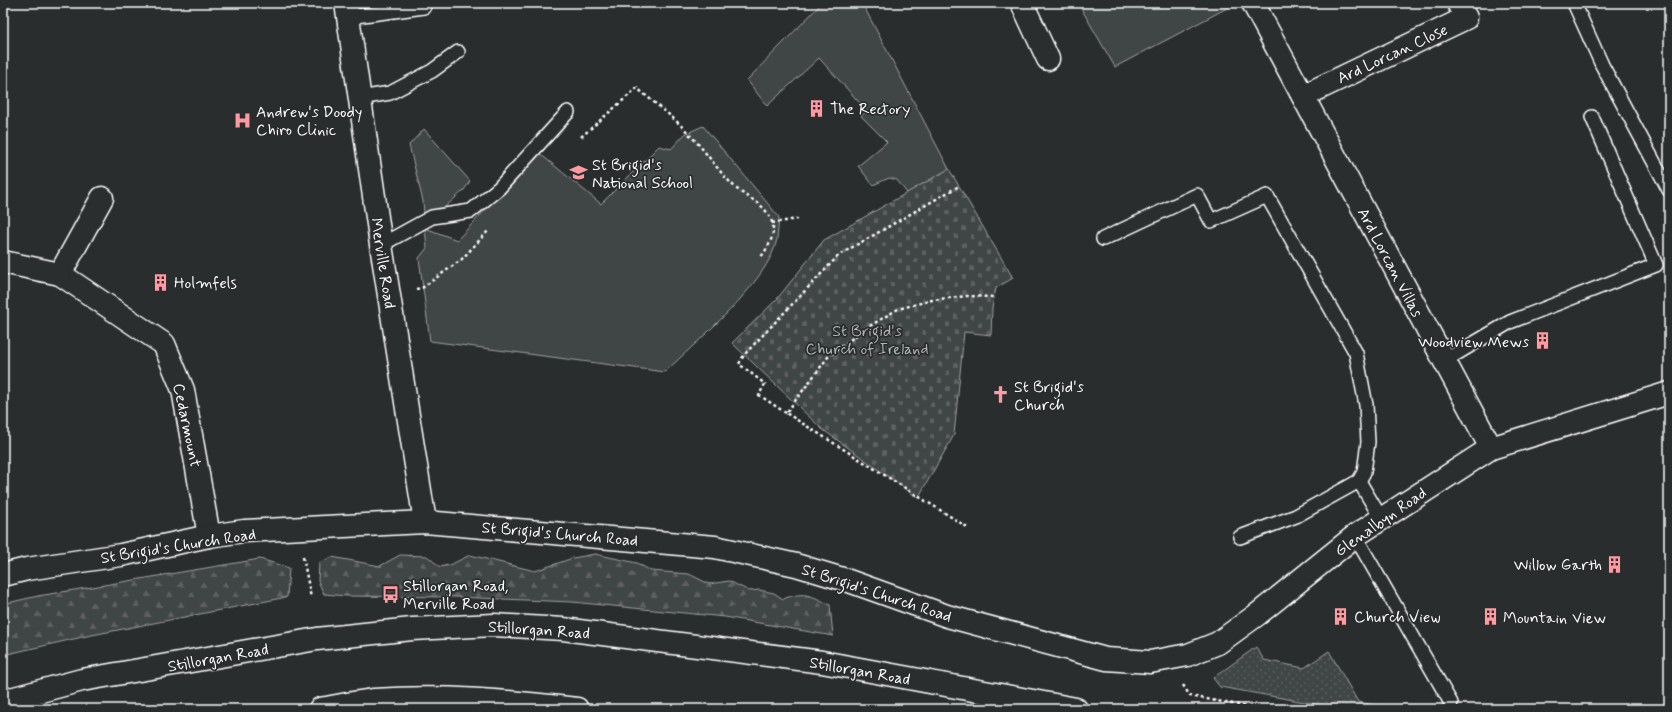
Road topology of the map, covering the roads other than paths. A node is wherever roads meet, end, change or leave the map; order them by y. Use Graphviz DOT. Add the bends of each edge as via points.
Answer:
graph roads {
  1 [pos="1022,3"];
  2 [pos="1252,3"];
  3 [pos="1458,3"];
  4 [pos="1574,3"];
  5 [pos="424,7"];
  6 [pos="347,10"];
  7 [pos="458,52"];
  8 [pos="1048,59"];
  9 [pos="1302,96"];
  10 [pos="360,98"];
  11 [pos="568,112"];
  12 [pos="1592,117"];
  13 [pos="1669,190"];
  14 [pos="102,198"];
  15 [pos="1103,240"];
  16 [pos="381,245"];
  17 [pos="3,262"];
  18 [pos="60,274"];
  19 [pos="1444,361"];
  20 [pos="1669,393"];
  21 [pos="1491,448"];
  22 [pos="1359,481"];
  23 [pos="1381,518"];
  24 [pos="425,522"];
  25 [pos="209,536"];
  26 [pos="1355,536"];
  27 [pos="1240,537"];
  28 [pos="3,575"];
  29 [pos="1106,659"];
  30 [pos="3,701"];
  31 [pos="1451,703"];
  32 [pos="320,709"];
  33 [pos="577,709"];
  34 [pos="1076,709"];
  1 -- 8 [label="main road"];
  2 -- 9 [label="main road, Ard Lorcan Villas"];
  3 -- 9 [label="main road, Ard Lorcan Close" via="1466,18"];
  4 -- 13 [label="lane" via="1602,64"];
  5 -- 6 [label="lane"];
  6 -- 10 [label="main road, Merville Road"];
  7 -- 10 [label="lane" via="432,71 390,92"];
  9 -- 19 [label="main road, Ard Lorcan Villas"];
  10 -- 16 [label="main road, Merville Road"];
  11 -- 16 [label="lane" via="499,188 471,211 432,217"];
  12 -- 19 [label="lane" via="1656,265 1510,322"];
  14 -- 18 [label="main road"];
  15 -- 22 [label="lane" via="1197,195 1211,221 1267,196 1356,353 1366,405 1368,442 1364,472"];
  16 -- 24 [label="main road, Merville Road"];
  17 -- 18 [label="main road, Cedarmount"];
  18 -- 25 [label="main road, Cedarmount" via="164,344 183,390"];
  19 -- 21 [label="main road, Ard Lorcan Villas"];
  20 -- 21 [label="main road, Glenalbyn Road"];
  21 -- 23 [label="main road, Glenalbyn Road"];
  22 -- 23 [label="lane"];
  22 -- 27 [label="lane" via="1296,516"];
  23 -- 26 [label="main road, Glenalbyn Road"];
  24 -- 25 [label="main road, St Brigid's Church Road" via="244,531"];
  24 -- 29 [label="main road, St Brigid's Church Road" via="715,547 796,565 947,616"];
  25 -- 28 [label="main road, St Brigid's Church Road"];
  26 -- 29 [label="main road, Glenalbyn Road" via="1218,643 1188,656 1150,662"];
  26 -- 31 [label="lane"];
  30 -- 34 [label="main road, Stillorgan Road" via="82,680 317,639 412,629 494,625 563,629 822,662"];
  32 -- 33 [label="main road" via="374,700 420,699 487,700"];
}
